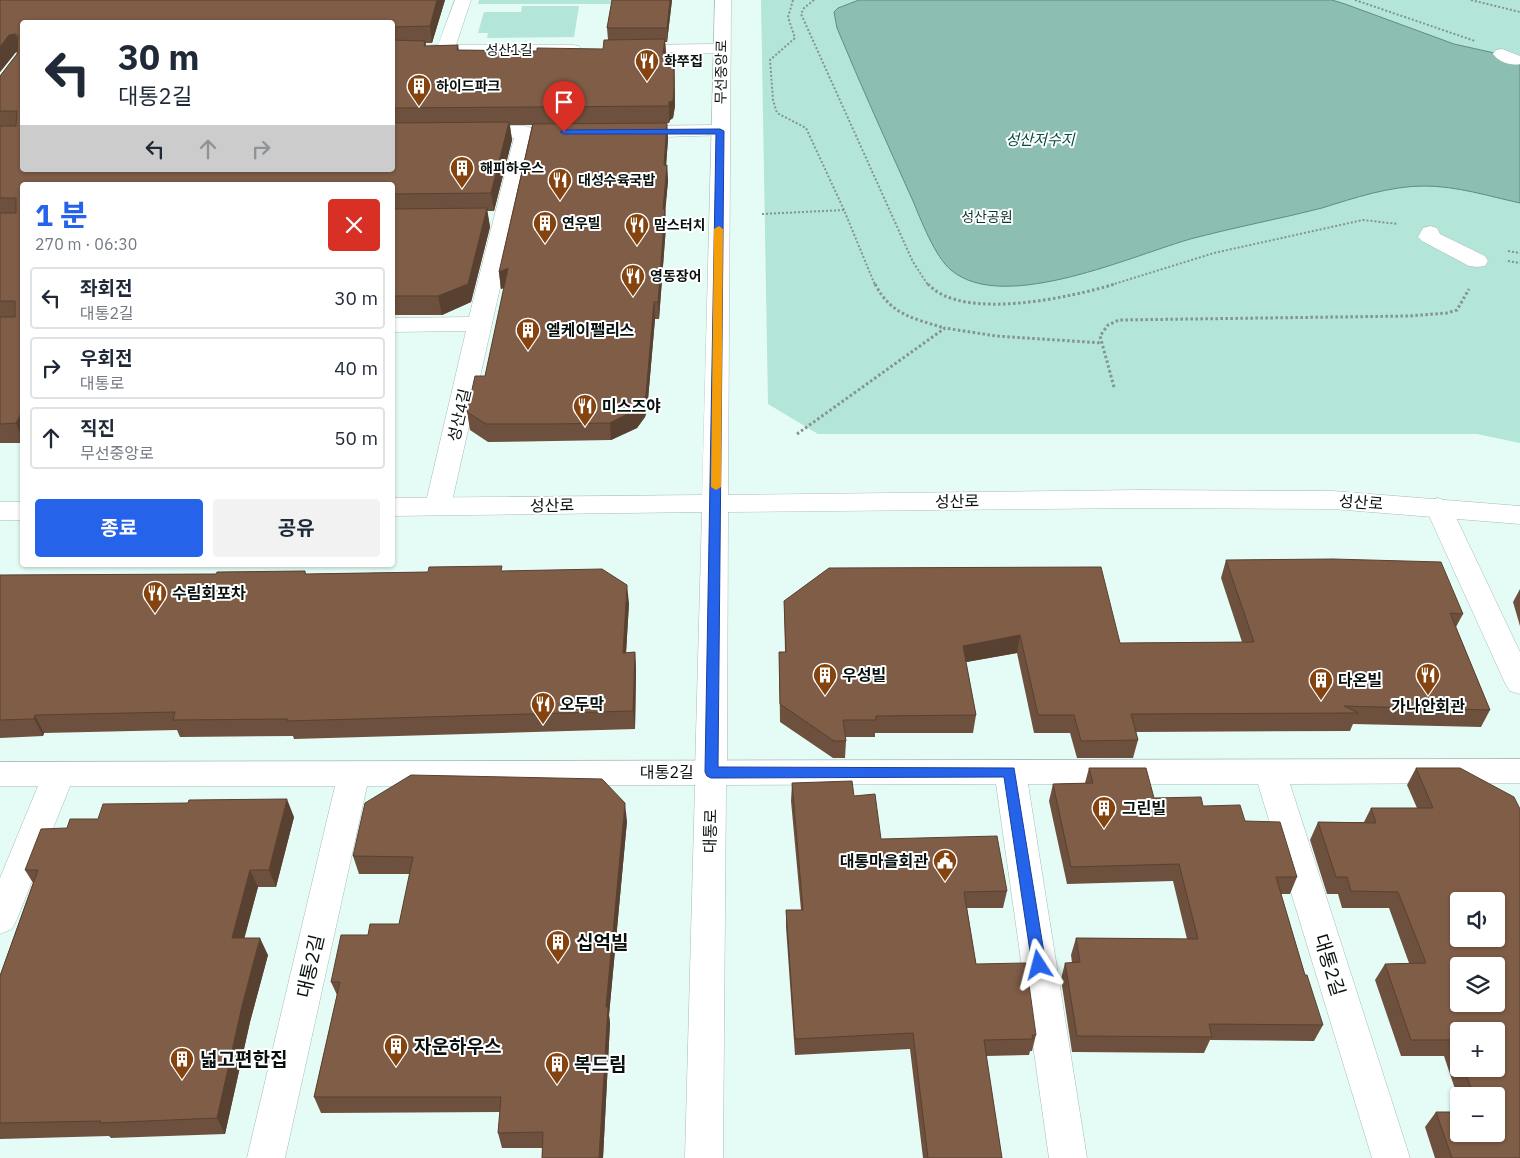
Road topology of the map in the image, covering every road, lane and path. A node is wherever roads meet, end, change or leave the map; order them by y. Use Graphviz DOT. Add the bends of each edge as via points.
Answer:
graph roads {
  1 [pos="462,0"];
  2 [pos="723,0"];
  3 [pos="793,0"];
  4 [pos="814,0"];
  5 [pos="1355,0"];
  6 [pos="1471,0"];
  7 [pos="1520,12"];
  8 [pos="722,49"];
  9 [pos="593,50"];
  10 [pos="613,50"];
  11 [pos="395,51"];
  12 [pos="446,51"];
  13 [pos="1508,57"];
  14 [pos="720,131"];
  15 [pos="613,132"];
  16 [pos="449,133"];
  17 [pos="844,210"];
  18 [pos="762,214"];
  19 [pos="1430,232"];
  20 [pos="1507,251"];
  21 [pos="1520,253"];
  22 [pos="1477,262"];
  23 [pos="1409,316"];
  24 [pos="480,324"];
  25 [pos="395,325"];
  26 [pos="945,328"];
  27 [pos="1102,344"];
  28 [pos="1114,386"];
  29 [pos="798,434"];
  30 [pos="716,503"];
  31 [pos="395,506"];
  32 [pos="438,506"];
  33 [pos="1438,507"];
  34 [pos="0,511"];
  35 [pos="20,511"];
  36 [pos="1520,515"];
  37 [pos="1520,683"];
  38 [pos="1270,771"];
  39 [pos="1520,771"];
  40 [pos="711,772"];
  41 [pos="1010,772"];
  42 [pos="354,773"];
  43 [pos="0,774"];
  44 [pos="59,774"];
  45 [pos="0,919"];
  46 [pos="266,1158"];
  47 [pos="704,1158"];
  48 [pos="1068,1158"];
  49 [pos="1391,1158"];
  1 -- 12 [label="street"];
  2 -- 8 [label="street, 무선중앙로"];
  3 -- 17 [label="path" via="788,17 794,38 786,48 770,58 774,109 781,117 806,128"];
  4 -- 19 [label="path" via="802,14 913,262 929,286 945,297 967,304 988,305 1080,293 1197,258 1363,220 1380,220"];
  5 -- 13 [label="path" via="1485,44"];
  6 -- 7 [label="path"];
  8 -- 10 [label="street"];
  8 -- 14 [label="street, 무선중앙로"];
  9 -- 12 [label="street, 성산1길"];
  11 -- 12 [label="street, 성산1길"];
  14 -- 15 [label="street"];
  14 -- 30 [label="street, 무선중앙로"];
  16 -- 24 [label="street, 성산4길" via="535,132 494,219"];
  17 -- 18 [label="path"];
  17 -- 26 [label="path" via="865,263 885,301 900,312"];
  19 -- 22 [label="street" via="1431,238"];
  20 -- 21 [label="path"];
  23 -- 27 [label="path" via="1123,319 1102,330"];
  24 -- 25 [label="street"];
  24 -- 32 [label="street, 성산4길"];
  26 -- 27 [label="path" via="996,336"];
  26 -- 29 [label="path"];
  27 -- 28 [label="path"];
  30 -- 32 [label="street, 성산로"];
  30 -- 33 [label="street, 성산로" via="1333,500"];
  30 -- 40 [label="street, 대통로"];
  31 -- 32 [label="street, 성산로"];
  33 -- 36 [label="street, 성산로"];
  33 -- 37 [label="street"];
  34 -- 35 [label="street"];
  38 -- 39 [label="street, 대통2길"];
  38 -- 41 [label="street, 대통2길"];
  38 -- 49 [label="street, 대통2길"];
  40 -- 41 [label="street, 대통2길"];
  40 -- 42 [label="street, 대통2길"];
  40 -- 47 [label="street, 대통로"];
  41 -- 48 [label="street"];
  42 -- 44 [label="street, 대통2길"];
  42 -- 46 [label="street, 대통2길"];
  43 -- 44 [label="street, 대통2길"];
  44 -- 45 [label="street"];
}
